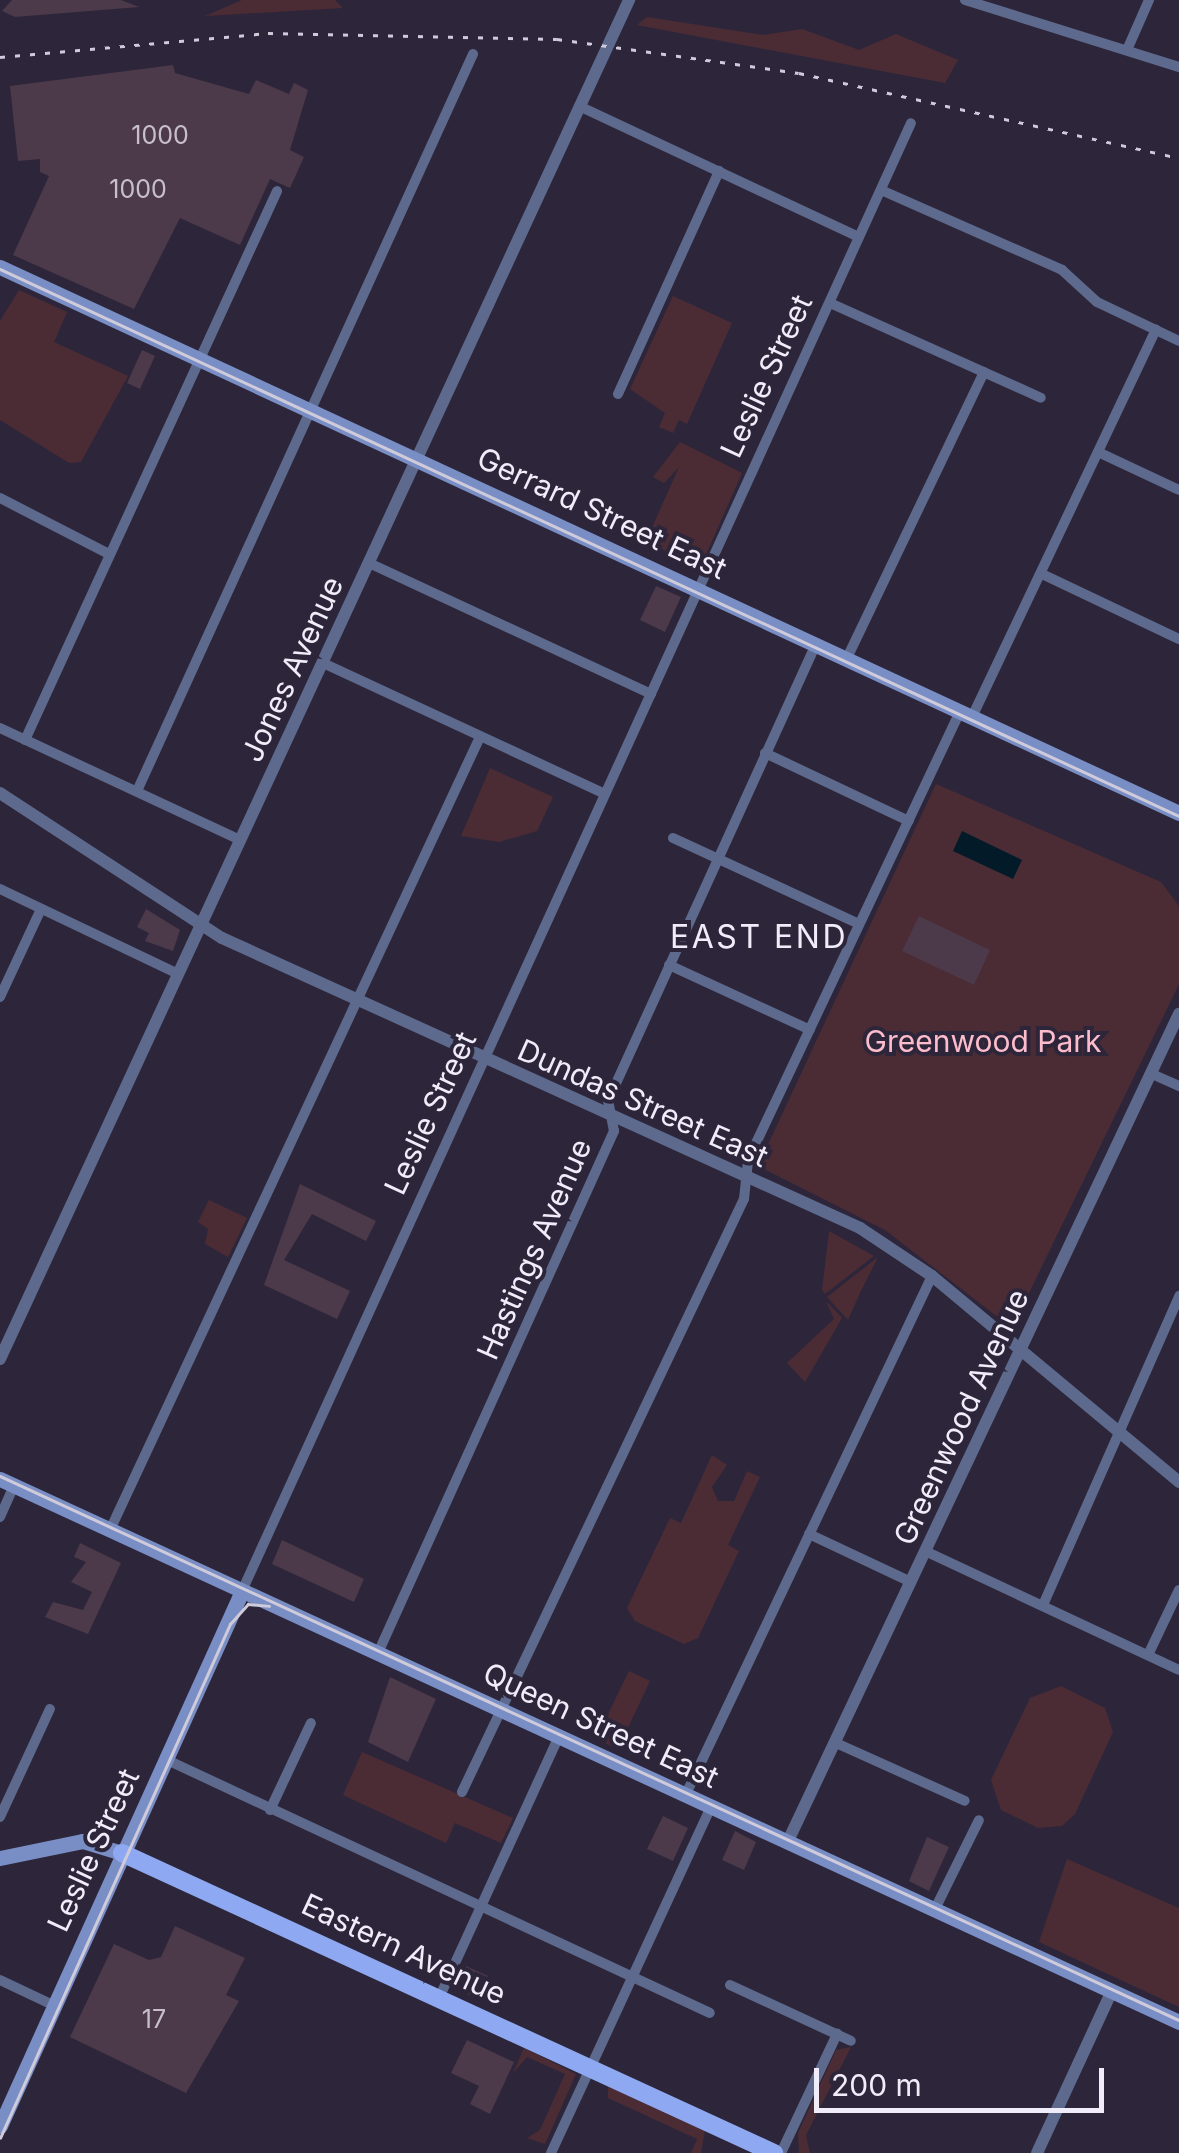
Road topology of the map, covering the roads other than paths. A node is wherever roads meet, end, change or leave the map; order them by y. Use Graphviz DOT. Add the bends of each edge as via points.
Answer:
graph roads {
  1 [pos="630,0"];
  2 [pos="965,0"];
  3 [pos="1013,0"];
  4 [pos="1149,0"];
  5 [pos="1007,13"];
  6 [pos="1127,50"];
  7 [pos="472,54"];
  8 [pos="1179,67"];
  9 [pos="579,106"];
  10 [pos="911,124"];
  11 [pos="720,171"];
  12 [pos="277,190"];
  13 [pos="882,190"];
  14 [pos="860,237"];
  15 [pos="0,267"];
  16 [pos="830,303"];
  17 [pos="1156,330"];
  18 [pos="1179,341"];
  19 [pos="199,359"];
  20 [pos="984,372"];
  21 [pos="618,394"];
  22 [pos="1040,398"];
  23 [pos="308,409"];
  24 [pos="1098,452"];
  25 [pos="417,459"];
  26 [pos="1179,490"];
  27 [pos="0,498"];
  28 [pos="109,554"];
  29 [pos="369,563"];
  30 [pos="1042,574"];
  31 [pos="700,588"];
  32 [pos="1179,639"];
  33 [pos="816,644"];
  34 [pos="847,658"];
  35 [pos="323,663"];
  36 [pos="651,694"];
  37 [pos="966,714"];
  38 [pos="0,728"];
  39 [pos="480,737"];
  40 [pos="25,740"];
  41 [pos="765,753"];
  42 [pos="137,791"];
  43 [pos="0,793"];
  44 [pos="605,794"];
  45 [pos="1179,814"];
  46 [pos="909,821"];
  47 [pos="672,838"];
  48 [pos="240,840"];
  49 [pos="718,858"];
  50 [pos="0,889"];
  51 [pos="41,909"];
  52 [pos="859,924"];
  53 [pos="202,926"];
  54 [pos="669,965"];
  55 [pos="178,974"];
  56 [pos="0,997"];
  57 [pos="358,1001"];
  58 [pos="1179,1014"];
  59 [pos="810,1030"];
  60 [pos="485,1060"];
  61 [pos="1152,1074"];
  62 [pos="1179,1086"];
  63 [pos="611,1116"];
  64 [pos="747,1178"];
  65 [pos="932,1276"];
  66 [pos="1179,1296"];
  67 [pos="1020,1352"];
  68 [pos="0,1359"];
  69 [pos="1119,1434"];
  70 [pos="7,1482"];
  71 [pos="1179,1482"];
  72 [pos="0,1516"];
  73 [pos="110,1530"];
  74 [pos="809,1534"];
  75 [pos="925,1552"];
  76 [pos="911,1582"];
  77 [pos="1179,1590"];
  78 [pos="242,1591"];
  79 [pos="1043,1605"];
  80 [pos="378,1653"];
  81 [pos="1148,1656"];
  82 [pos="1179,1670"];
  83 [pos="50,1709"];
  84 [pos="502,1710"];
  85 [pos="311,1723"];
  86 [pos="558,1736"];
  87 [pos="836,1743"];
  88 [pos="165,1759"];
  89 [pos="462,1792"];
  90 [pos="686,1794"];
  91 [pos="965,1801"];
  92 [pos="711,1806"];
  93 [pos="270,1810"];
  94 [pos="0,1817"];
  95 [pos="979,1820"];
  96 [pos="788,1841"];
  97 [pos="122,1853"];
  98 [pos="0,1858"];
  99 [pos="480,1907"];
  100 [pos="936,1909"];
  101 [pos="634,1978"];
  102 [pos="0,1980"];
  103 [pos="730,1985"];
  104 [pos="1112,1991"];
  105 [pos="440,1996"];
  106 [pos="52,2005"];
  107 [pos="710,2013"];
  108 [pos="1179,2022"];
  109 [pos="836,2034"];
  110 [pos="852,2041"];
  111 [pos="592,2065"];
  112 [pos="0,2126"];
  113 [pos="552,2153"];
  114 [pos="778,2153"];
  115 [pos="1038,2153"];
  1 -- 9 [label="street, Jones Avenue"];
  2 -- 5 [label="street"];
  3 -- 5 [label="street"];
  4 -- 6 [label="street"];
  5 -- 6 [label="street"];
  6 -- 8 [label="street"];
  7 -- 23 [label="street"];
  9 -- 11 [label="street"];
  9 -- 25 [label="street, Jones Avenue"];
  10 -- 13 [label="street, Leslie Street"];
  11 -- 14 [label="street"];
  11 -- 21 [label="street"];
  12 -- 19 [label="street"];
  13 -- 14 [label="street, Leslie Street"];
  13 -- 17 [label="street" via="1062,270 1097,302"];
  14 -- 16 [label="street, Leslie Street"];
  15 -- 19 [label="main road, Gerrard Street East"];
  16 -- 20 [label="street"];
  16 -- 31 [label="street, Leslie Street"];
  17 -- 18 [label="street"];
  17 -- 24 [label="street"];
  19 -- 23 [label="main road, Gerrard Street East"];
  19 -- 28 [label="street"];
  20 -- 22 [label="street"];
  20 -- 34 [label="street"];
  23 -- 25 [label="main road, Gerrard Street East"];
  23 -- 42 [label="street"];
  24 -- 26 [label="street"];
  24 -- 30 [label="street"];
  25 -- 29 [label="street, Jones Avenue"];
  25 -- 31 [label="main road, Gerrard Street East"];
  27 -- 28 [label="street"];
  28 -- 40 [label="street"];
  29 -- 35 [label="street, Jones Avenue"];
  29 -- 36 [label="street"];
  30 -- 32 [label="street"];
  30 -- 37 [label="street"];
  31 -- 33 [label="main road, Gerrard Street East"];
  31 -- 36 [label="street, Leslie Street"];
  33 -- 34 [label="main road, Gerrard Street East"];
  33 -- 41 [label="street, Hastings Avenue"];
  34 -- 37 [label="main road, Gerrard Street East"];
  35 -- 39 [label="street"];
  35 -- 48 [label="street, Jones Avenue"];
  36 -- 44 [label="street, Leslie Street"];
  37 -- 45 [label="main road, Gerrard Street East"];
  37 -- 46 [label="street"];
  38 -- 40 [label="street"];
  39 -- 44 [label="street"];
  39 -- 57 [label="street"];
  40 -- 42 [label="street"];
  41 -- 46 [label="street"];
  41 -- 49 [label="street, Hastings Avenue"];
  42 -- 48 [label="street"];
  43 -- 53 [label="street, Dundas Street East"];
  44 -- 60 [label="street, Leslie Street"];
  46 -- 52 [label="street"];
  47 -- 49 [label="street"];
  48 -- 53 [label="street, Jones Avenue"];
  49 -- 52 [label="street"];
  49 -- 54 [label="street, Hastings Avenue"];
  50 -- 51 [label="street"];
  51 -- 55 [label="street"];
  51 -- 56 [label="street"];
  52 -- 59 [label="street"];
  53 -- 55 [label="street, Jones Avenue"];
  53 -- 57 [label="street, Dundas Street East"];
  54 -- 59 [label="street"];
  54 -- 63 [label="street, Hastings Avenue" via="608,1101"];
  55 -- 68 [label="street, Jones Avenue"];
  57 -- 60 [label="street, Dundas Street East"];
  57 -- 73 [label="street"];
  58 -- 61 [label="street, Greenwood Avenue"];
  59 -- 64 [label="street" via="748,1160"];
  60 -- 63 [label="street, Dundas Street East"];
  60 -- 78 [label="street, Leslie Street"];
  61 -- 62 [label="street"];
  61 -- 67 [label="street, Greenwood Avenue"];
  63 -- 64 [label="street, Dundas Street East"];
  63 -- 80 [label="street, Hastings Avenue" via="613,1134"];
  64 -- 65 [label="street, Dundas Street East" via="860,1228"];
  64 -- 84 [label="street" via="744,1199"];
  65 -- 67 [label="street, Dundas Street East"];
  65 -- 74 [label="street"];
  66 -- 69 [label="street"];
  67 -- 69 [label="street, Dundas Street East"];
  67 -- 75 [label="street, Greenwood Avenue"];
  69 -- 71 [label="street, Dundas Street East"];
  69 -- 79 [label="street"];
  70 -- 72 [label="street"];
  70 -- 73 [label="main road, Queen Street East"];
  73 -- 78 [label="main road, Queen Street East"];
  74 -- 76 [label="street"];
  74 -- 90 [label="street"];
  75 -- 76 [label="street, Greenwood Avenue"];
  75 -- 79 [label="street"];
  76 -- 87 [label="street, Greenwood Avenue"];
  77 -- 81 [label="street"];
  78 -- 80 [label="main road, Queen Street East"];
  78 -- 88 [label="main road, Leslie Street"];
  79 -- 81 [label="street"];
  80 -- 84 [label="main road, Queen Street East"];
  81 -- 82 [label="street"];
  83 -- 94 [label="street"];
  84 -- 86 [label="main road, Queen Street East"];
  84 -- 89 [label="street"];
  85 -- 93 [label="street"];
  86 -- 90 [label="main road, Queen Street East"];
  86 -- 99 [label="street"];
  87 -- 91 [label="street"];
  87 -- 96 [label="street, Greenwood Avenue"];
  88 -- 93 [label="street"];
  88 -- 97 [label="main road, Leslie Street"];
  90 -- 92 [label="main road, Queen Street East"];
  92 -- 96 [label="main road, Queen Street East"];
  92 -- 101 [label="street"];
  93 -- 99 [label="street"];
  95 -- 100 [label="street"];
  96 -- 100 [label="main road, Queen Street East"];
  97 -- 98 [label="main road, Eastern Avenue" via="83,1841"];
  97 -- 105 [label="main road, Eastern Avenue"];
  97 -- 106 [label="main road, Leslie Street"];
  99 -- 101 [label="street"];
  99 -- 105 [label="street"];
  100 -- 104 [label="main road, Queen Street East"];
  101 -- 107 [label="street"];
  101 -- 111 [label="street"];
  102 -- 106 [label="street"];
  103 -- 109 [label="street"];
  104 -- 108 [label="main road, Queen Street East"];
  104 -- 115 [label="street"];
  105 -- 111 [label="main road, Eastern Avenue"];
  106 -- 112 [label="main road, Leslie Street"];
  109 -- 110 [label="street"];
  109 -- 114 [label="street"];
  111 -- 113 [label="street"];
  111 -- 114 [label="main road, Eastern Avenue"];
}
